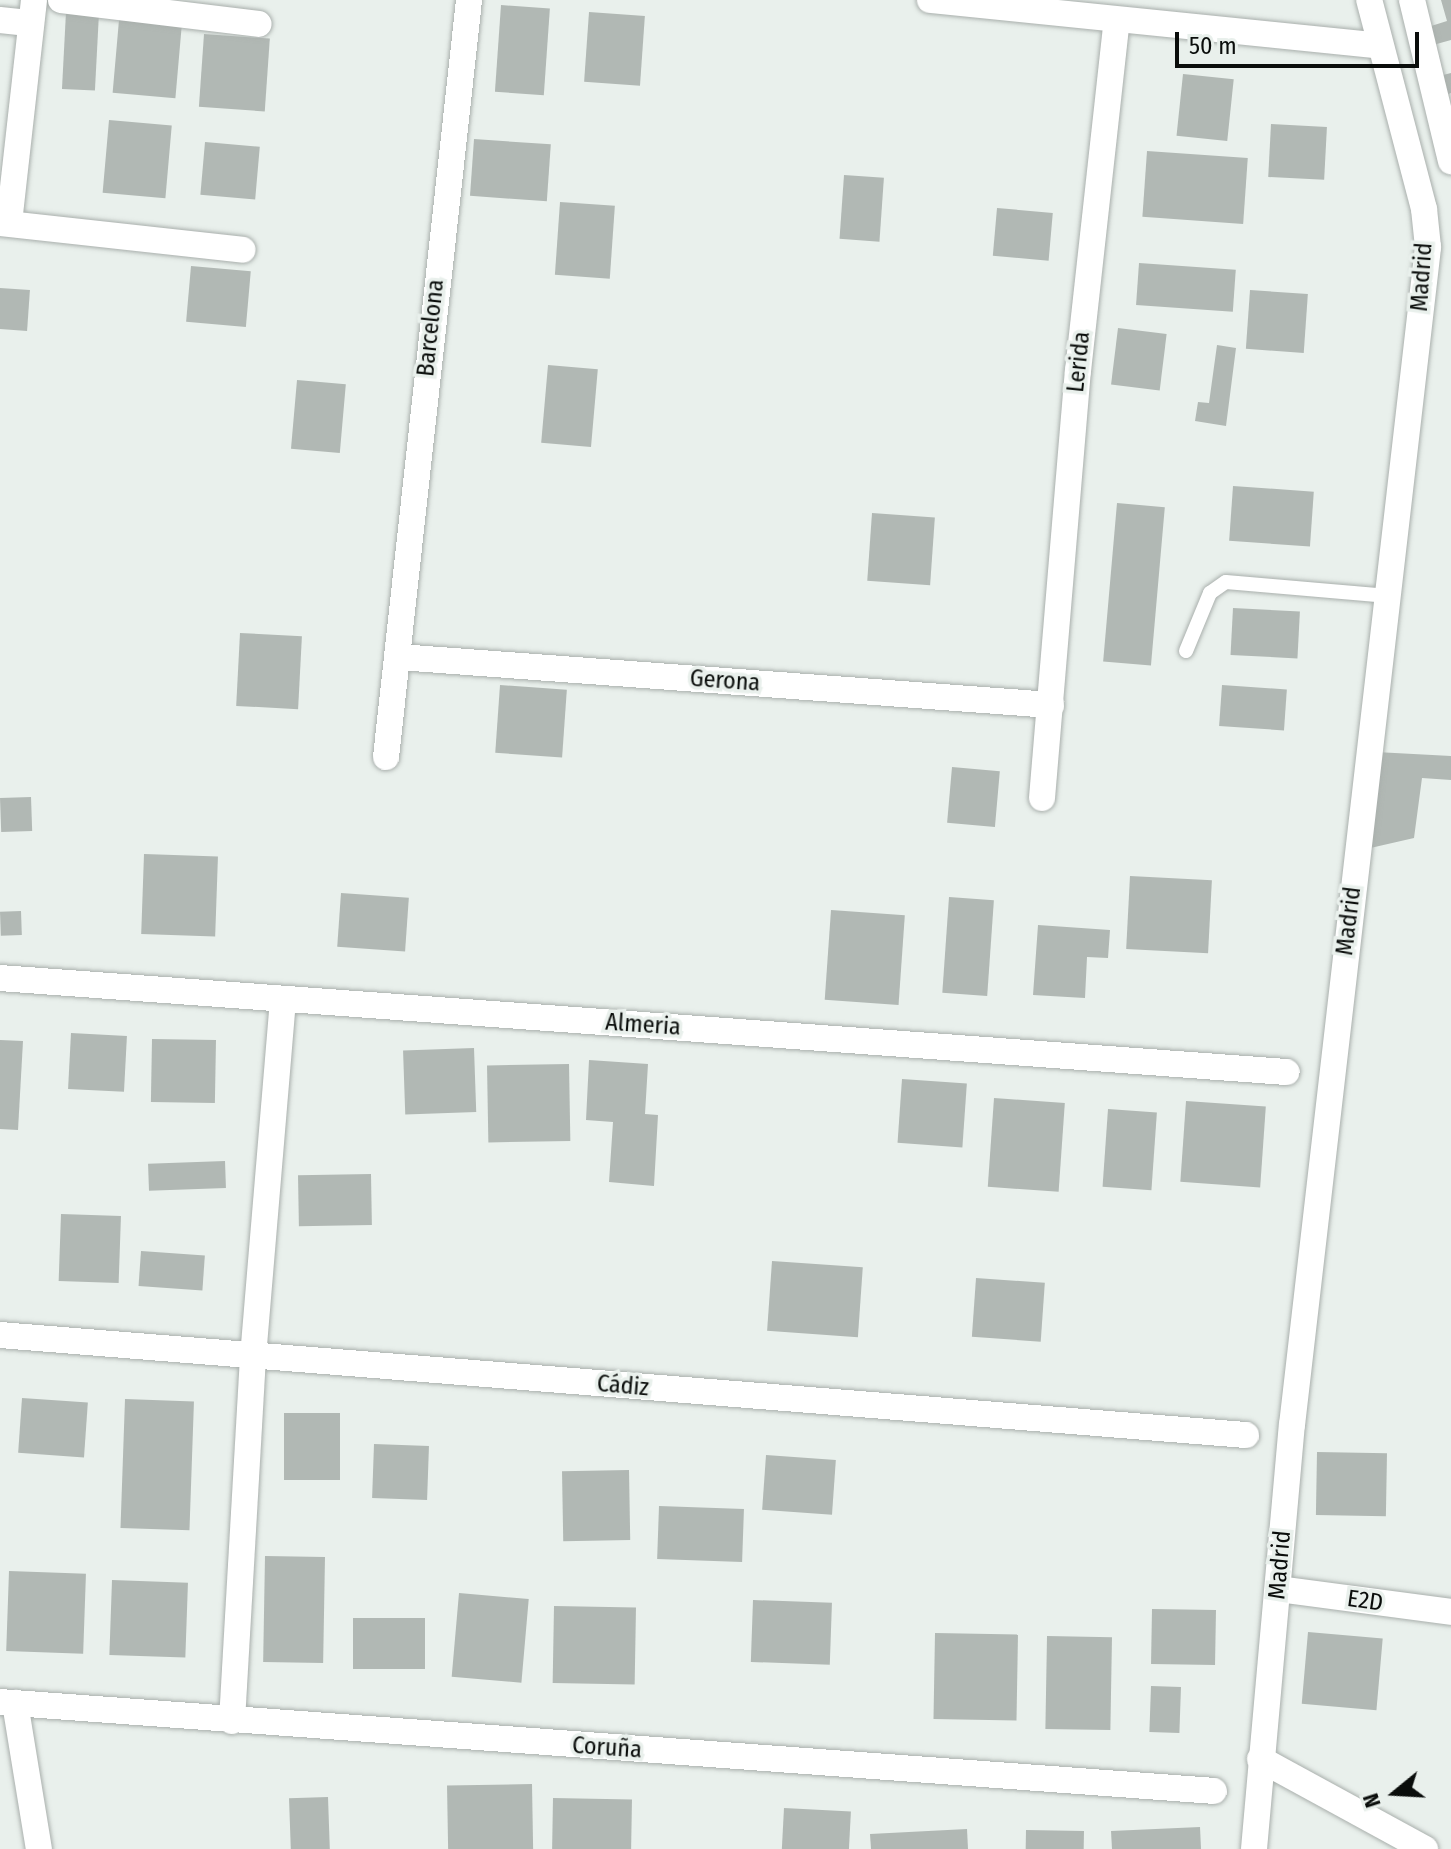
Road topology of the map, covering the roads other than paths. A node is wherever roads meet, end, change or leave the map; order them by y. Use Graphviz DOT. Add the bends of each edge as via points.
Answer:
graph roads {
  1 [pos="61,0"];
  2 [pos="469,0"];
  3 [pos="930,0"];
  4 [pos="1369,0"];
  5 [pos="1412,0"];
  6 [pos="32,12"];
  7 [pos="0,20"];
  8 [pos="1117,20"];
  9 [pos="259,24"];
  10 [pos="1379,46"];
  11 [pos="1451,161"];
  12 [pos="4,223"];
  13 [pos="243,250"];
  14 [pos="1388,596"];
  15 [pos="1186,651"];
  16 [pos="399,657"];
  17 [pos="1051,705"];
  18 [pos="386,757"];
  19 [pos="1042,798"];
  20 [pos="0,978"];
  21 [pos="283,999"];
  22 [pos="1287,1072"];
  23 [pos="0,1335"];
  24 [pos="253,1357"];
  25 [pos="1246,1435"];
  26 [pos="1279,1589"];
  27 [pos="1451,1612"];
  28 [pos="8,1702"];
  29 [pos="232,1721"];
  30 [pos="1260,1759"];
  31 [pos="1214,1791"];
  32 [pos="39,1849"];
  33 [pos="1254,1849"];
  34 [pos="1425,1849"];
  1 -- 9 [label="street"];
  2 -- 16 [label="street, Barcelona"];
  3 -- 8 [label="street"];
  4 -- 10 [label="street, Madrid"];
  5 -- 11 [label="street"];
  6 -- 7 [label="street"];
  6 -- 12 [label="street"];
  8 -- 10 [label="street"];
  8 -- 17 [label="street, Lerida" via="1078,371"];
  10 -- 14 [label="street, Madrid" via="1417,181 1428,247"];
  12 -- 13 [label="street"];
  14 -- 15 [label="lane" via="1226,582 1210,593"];
  14 -- 26 [label="street, Madrid" via="1292,1425"];
  16 -- 17 [label="street, Gerona"];
  16 -- 18 [label="street, Barcelona"];
  17 -- 19 [label="street, Lerida"];
  20 -- 21 [label="street, Almeria"];
  21 -- 22 [label="street, Almeria"];
  21 -- 24 [label="street"];
  23 -- 24 [label="street, Cádiz"];
  24 -- 25 [label="street, Cádiz"];
  24 -- 29 [label="street"];
  26 -- 27 [label="street, E2D"];
  26 -- 30 [label="street, Madrid"];
  28 -- 29 [label="street, Coruña"];
  28 -- 32 [label="street"];
  29 -- 31 [label="street, Coruña"];
  30 -- 33 [label="street, Madrid"];
  30 -- 34 [label="street"];
}
